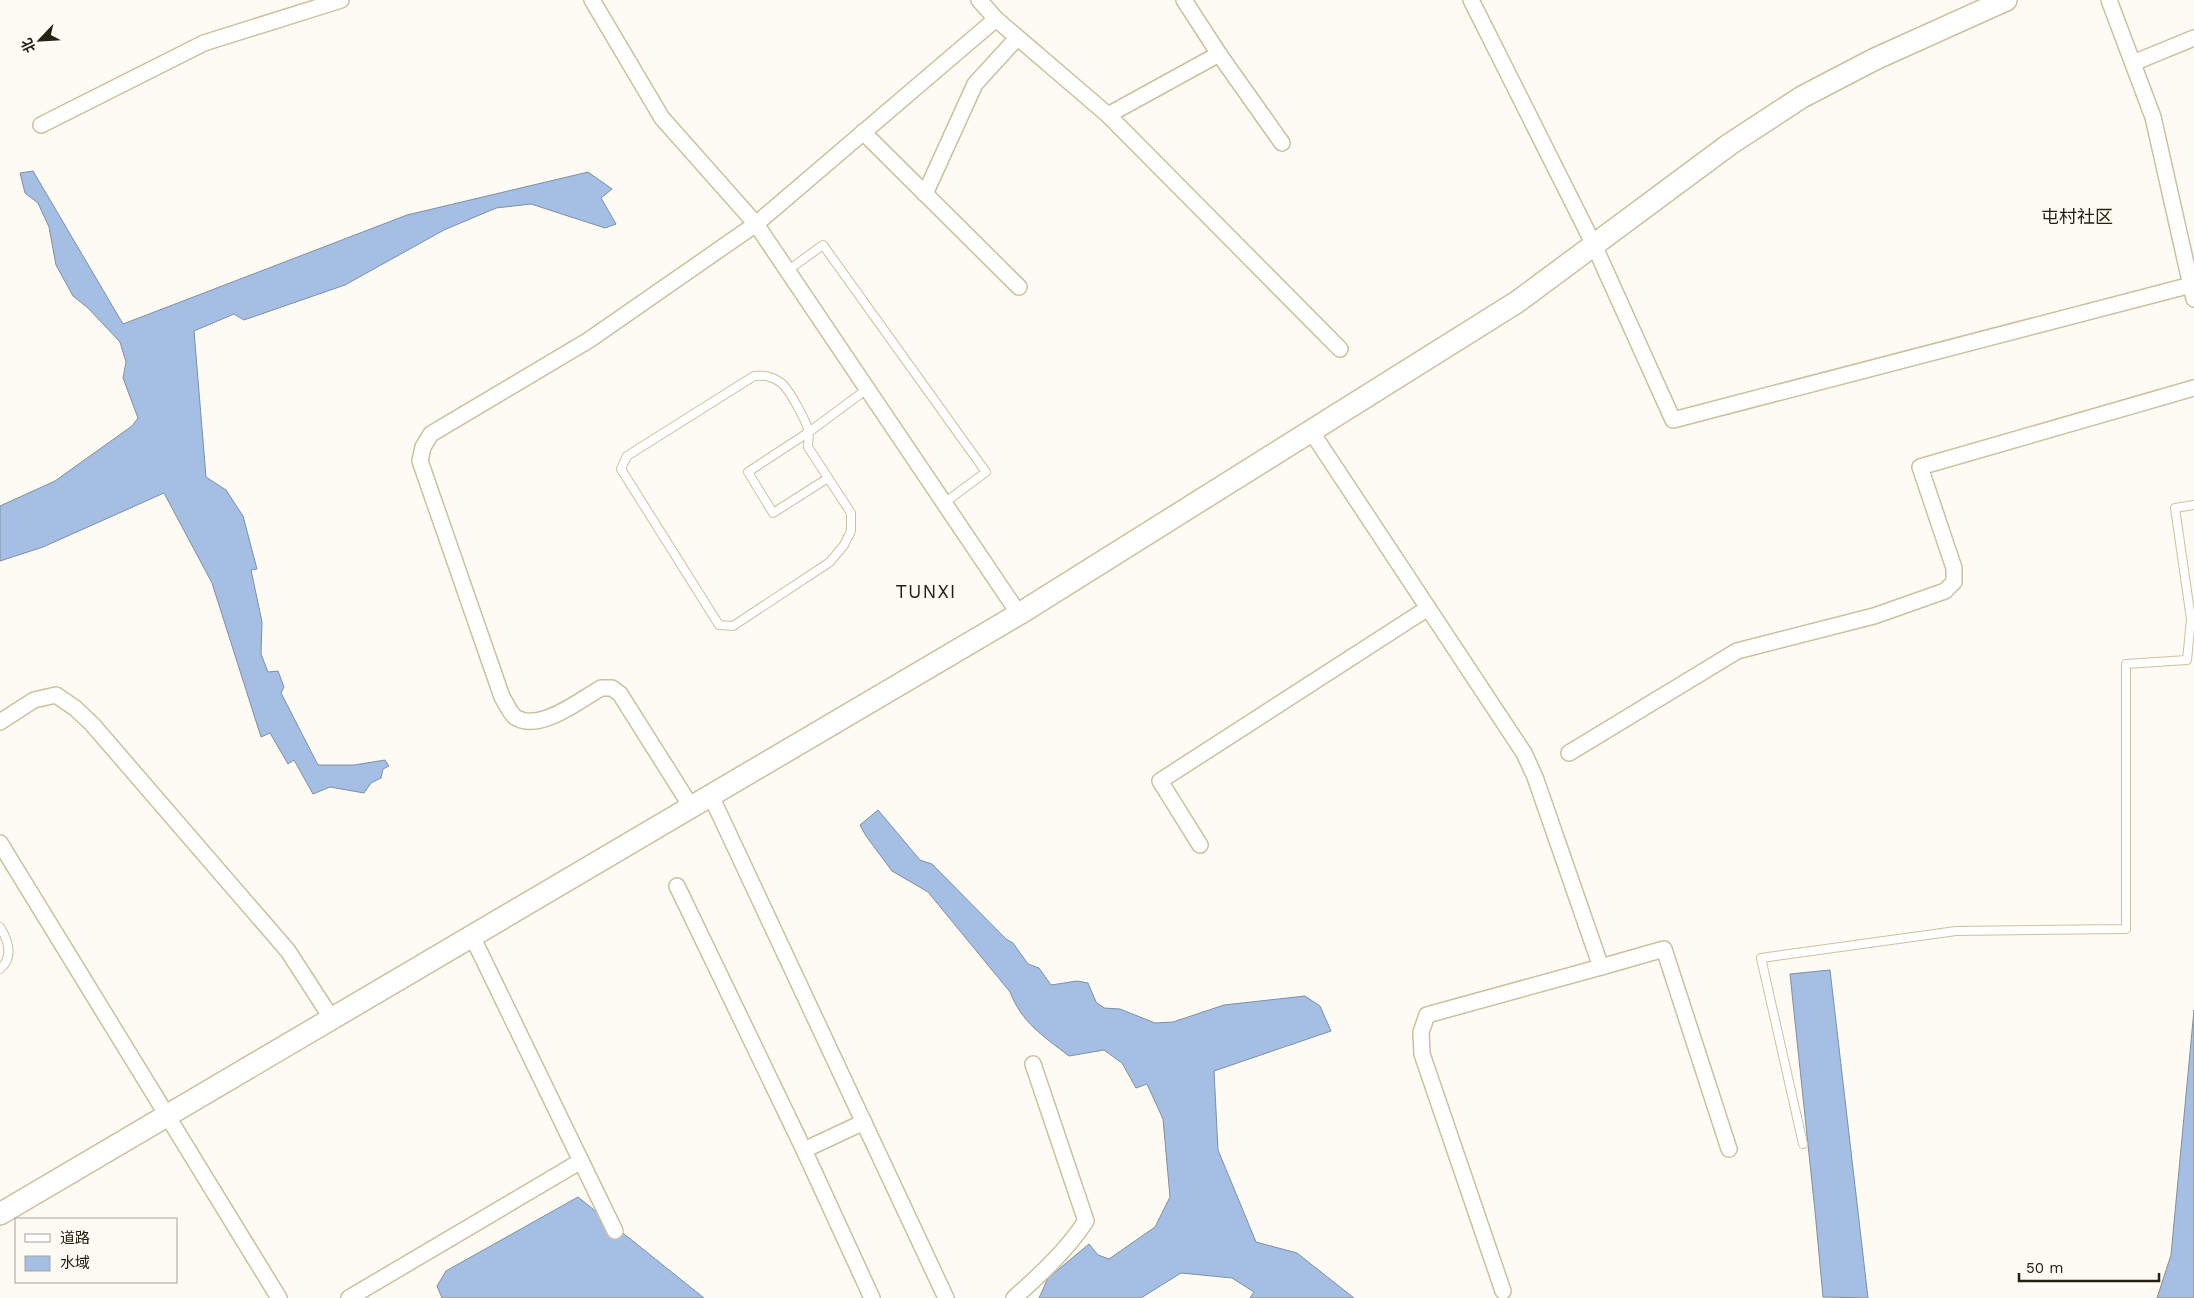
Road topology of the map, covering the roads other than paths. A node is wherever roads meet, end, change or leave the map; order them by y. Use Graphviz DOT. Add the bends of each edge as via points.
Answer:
graph roads {
  1 [pos="341,0"];
  2 [pos="592,0"];
  3 [pos="979,0"];
  4 [pos="1184,0"];
  5 [pos="2006,0"];
  6 [pos="2109,0"];
  7 [pos="1476,2"];
  8 [pos="996,19"];
  9 [pos="1017,38"];
  10 [pos="2194,38"];
  11 [pos="1219,54"];
  12 [pos="2133,63"];
  13 [pos="1108,115"];
  14 [pos="41,125"];
  15 [pos="864,132"];
  16 [pos="1282,142"];
  17 [pos="925,194"];
  18 [pos="756,224"];
  19 [pos="1594,245"];
  20 [pos="787,271"];
  21 [pos="1019,287"];
  22 [pos="2192,292"];
  23 [pos="1340,349"];
  24 [pos="2194,388"];
  25 [pos="867,389"];
  26 [pos="809,432"];
  27 [pos="1311,432"];
  28 [pos="828,478"];
  29 [pos="944,503"];
  30 [pos="2194,506"];
  31 [pos="1428,608"];
  32 [pos="1019,614"];
  33 [pos="0,722"];
  34 [pos="1569,753"];
  35 [pos="711,796"];
  36 [pos="692,808"];
  37 [pos="0,843"];
  38 [pos="1200,845"];
  39 [pos="677,886"];
  40 [pos="0,927"];
  41 [pos="472,936"];
  42 [pos="1601,967"];
  43 [pos="0,969"];
  44 [pos="332,1018"];
  45 [pos="1033,1064"];
  46 [pos="168,1115"];
  47 [pos="864,1122"];
  48 [pos="1803,1144"];
  49 [pos="1729,1149"];
  50 [pos="804,1150"];
  51 [pos="581,1161"];
  52 [pos="0,1214"];
  53 [pos="615,1231"];
  54 [pos="1503,1291"];
  55 [pos="279,1298"];
  56 [pos="349,1298"];
  57 [pos="872,1298"];
  58 [pos="946,1298"];
  59 [pos="1014,1298"];
  1 -- 14 [label="street" via="204,43"];
  2 -- 18 [label="street" via="662,118"];
  3 -- 8 [label="street"];
  4 -- 11 [label="street"];
  5 -- 19 [label="main road" via="1875,59 1802,97 1730,144"];
  6 -- 12 [label="street"];
  7 -- 19 [label="street"];
  8 -- 9 [label="street"];
  8 -- 15 [label="street"];
  9 -- 13 [label="street"];
  9 -- 17 [label="street" via="975,84"];
  10 -- 12 [label="street"];
  11 -- 13 [label="street"];
  11 -- 16 [label="street"];
  12 -- 22 [label="street" via="2153,116"];
  13 -- 23 [label="street"];
  15 -- 17 [label="street"];
  15 -- 18 [label="street"];
  17 -- 21 [label="street"];
  18 -- 20 [label="street"];
  18 -- 36 [label="street" via="589,340 431,434 422,447 420,461 502,697 514,716 526,722 543,721 601,688 612,688 620,694"];
  19 -- 22 [label="street" via="1673,420"];
  19 -- 27 [label="main road" via="1517,302"];
  20 -- 25 [label="street"];
  20 -- 29 [label="lane" via="823,245 986,472"];
  24 -- 34 [label="street" via="1920,467 1954,568 1954,582 1945,591 1874,616 1736,651"];
  25 -- 26 [label="lane"];
  25 -- 29 [label="street"];
  26 -- 28 [label="lane" via="808,448"];
  26 -- 28 [label="lane" via="748,472 773,513"];
  26 -- 28 [label="lane" via="806,421 782,382 767,375 754,376 627,456 621,469 719,625 733,626 830,562 844,545 851,531 851,513"];
  27 -- 31 [label="street"];
  27 -- 32 [label="main road"];
  29 -- 32 [label="street"];
  30 -- 48 [label="lane" via="2175,508 2191,619 2187,660 2126,664 2126,929 1956,931 1761,958"];
  31 -- 38 [label="street" via="1160,781"];
  31 -- 42 [label="street" via="1524,753"];
  32 -- 35 [label="main road"];
  33 -- 44 [label="street" via="34,700 56,695 75,708 288,951"];
  35 -- 36 [label="main road"];
  35 -- 47 [label="street"];
  36 -- 41 [label="main road"];
  37 -- 46 [label="street"];
  39 -- 50 [label="street"];
  40 -- 43 [label="lane" via="8,939 8,953"];
  41 -- 44 [label="main road"];
  41 -- 51 [label="street"];
  42 -- 49 [label="street" via="1664,949"];
  42 -- 54 [label="street" via="1427,1015 1421,1032 1422,1054"];
  44 -- 46 [label="main road"];
  45 -- 59 [label="street" via="1086,1221 1070,1244"];
  46 -- 52 [label="main road"];
  46 -- 55 [label="street"];
  47 -- 50 [label="street"];
  47 -- 58 [label="street"];
  50 -- 57 [label="street"];
  51 -- 53 [label="street"];
  51 -- 56 [label="street"];
}
